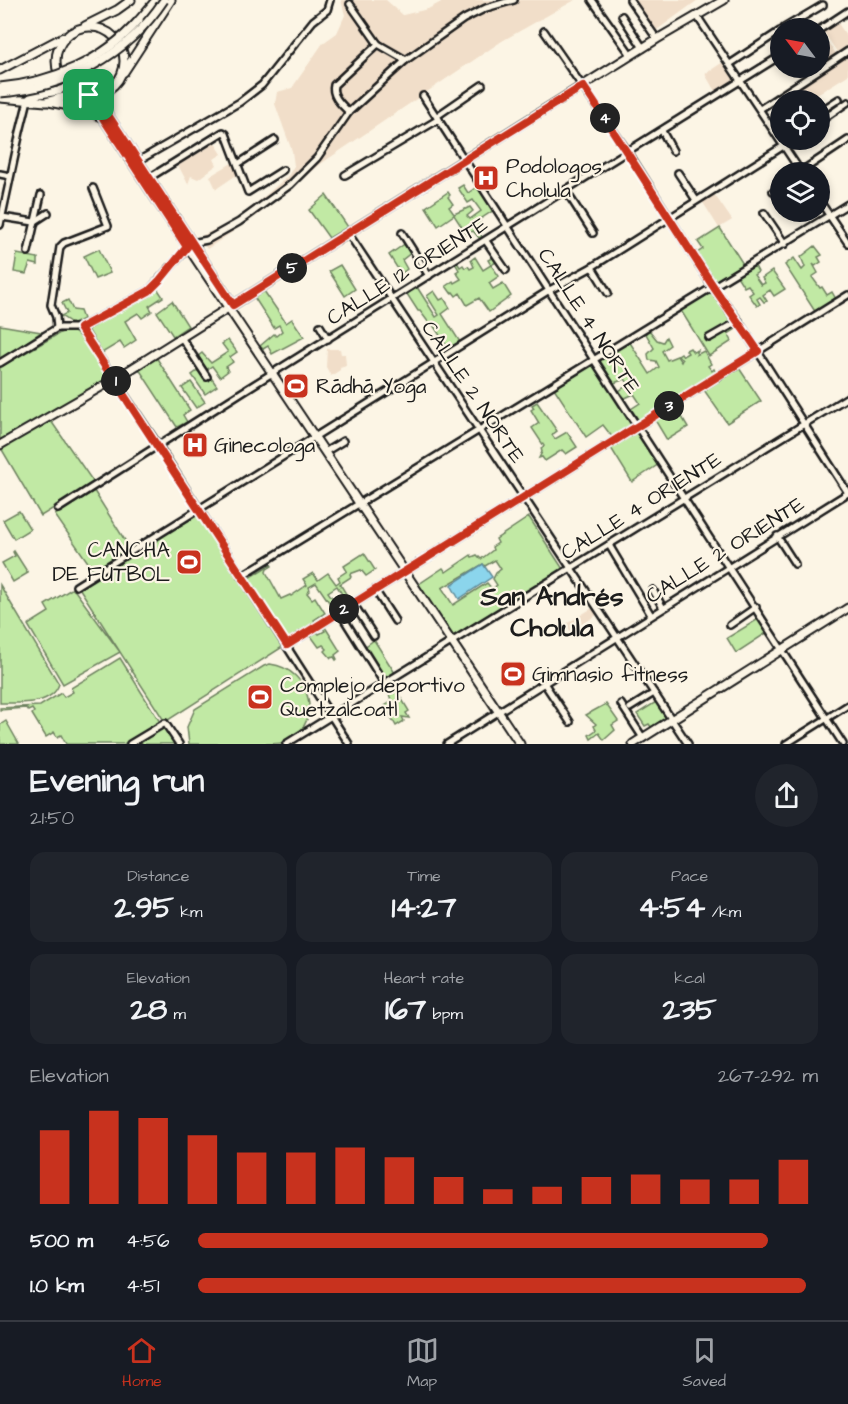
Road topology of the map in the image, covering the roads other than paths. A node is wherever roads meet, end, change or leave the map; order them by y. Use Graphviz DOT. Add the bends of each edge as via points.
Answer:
graph roads {
  1 [pos="131,0"];
  2 [pos="156,0"];
  3 [pos="164,0"];
  4 [pos="171,0"];
  5 [pos="330,0"];
  6 [pos="514,0"];
  7 [pos="592,0"];
  8 [pos="630,0"];
  9 [pos="724,0"];
  10 [pos="350,4"];
  11 [pos="823,5"];
  12 [pos="848,11"];
  13 [pos="622,16"];
  14 [pos="698,16"];
  15 [pos="801,18"];
  16 [pos="830,23"];
  17 [pos="80,28"];
  18 [pos="544,31"];
  19 [pos="68,35"];
  20 [pos="770,38"];
  21 [pos="657,39"];
  22 [pos="378,44"];
  23 [pos="643,48"];
  24 [pos="848,51"];
  25 [pos="631,55"];
  26 [pos="406,60"];
  27 [pos="770,63"];
  28 [pos="730,64"];
  29 [pos="0,70"];
  30 [pos="118,79"];
  31 [pos="742,81"];
  32 [pos="63,82"];
  33 [pos="482,85"];
  34 [pos="583,86"];
  35 [pos="0,87"];
  36 [pos="108,90"];
  37 [pos="79,93"];
  38 [pos="88,95"];
  39 [pos="0,96"];
  40 [pos="423,96"];
  41 [pos="839,99"];
  42 [pos="28,100"];
  43 [pos="46,102"];
  44 [pos="848,102"];
  45 [pos="830,105"];
  46 [pos="84,109"];
  47 [pos="760,109"];
  48 [pos="349,112"];
  49 [pos="830,114"];
  50 [pos="438,117"];
  51 [pos="103,118"];
  52 [pos="770,124"];
  53 [pos="662,131"];
  54 [pos="275,140"];
  55 [pos="848,140"];
  56 [pos="776,150"];
  57 [pos="628,152"];
  58 [pos="673,152"];
  59 [pos="466,160"];
  60 [pos="138,161"];
  61 [pos="815,162"];
  62 [pos="238,164"];
  63 [pos="283,171"];
  64 [pos="678,173"];
  65 [pos="0,174"];
  66 [pos="345,175"];
  67 [pos="10,176"];
  68 [pos="149,178"];
  69 [pos="93,189"];
  70 [pos="566,191"];
  71 [pos="41,195"];
  72 [pos="696,200"];
  73 [pos="2,203"];
  74 [pos="848,204"];
  75 [pos="48,213"];
  76 [pos="764,213"];
  77 [pos="830,215"];
  78 [pos="2,217"];
  79 [pos="830,217"];
  80 [pos="669,218"];
  81 [pos="34,222"];
  82 [pos="820,222"];
  83 [pos="0,225"];
  84 [pos="508,227"];
  85 [pos="348,233"];
  86 [pos="402,233"];
  87 [pos="593,233"];
  88 [pos="486,241"];
  89 [pos="848,243"];
  90 [pos="785,244"];
  91 [pos="189,245"];
  92 [pos="28,252"];
  93 [pos="591,267"];
  94 [pos="506,270"];
  95 [pos="429,276"];
  96 [pos="713,286"];
  97 [pos="548,291"];
  98 [pos="608,293"];
  99 [pos="848,295"];
  100 [pos="392,300"];
  101 [pos="231,306"];
  102 [pos="739,321"];
  103 [pos="320,326"];
  104 [pos="57,327"];
  105 [pos="80,328"];
  106 [pos="182,337"];
  107 [pos="709,338"];
  108 [pos="328,339"];
  109 [pos="758,351"];
  110 [pos="593,360"];
  111 [pos="0,363"];
  112 [pos="434,363"];
  113 [pos="273,374"];
  114 [pos="207,377"];
  115 [pos="115,379"];
  116 [pos="848,398"];
  117 [pos="804,424"];
  118 [pos="638,426"];
  119 [pos="477,429"];
  120 [pos="315,437"];
  121 [pos="343,441"];
  122 [pos="0,445"];
  123 [pos="158,445"];
  124 [pos="325,452"];
  125 [pos="848,493"];
  126 [pos="524,498"];
  127 [pos="685,498"];
  128 [pos="359,503"];
  129 [pos="58,509"];
  130 [pos="199,511"];
  131 [pos="777,537"];
  132 [pos="609,545"];
  133 [pos="795,564"];
  134 [pos="730,567"];
  135 [pos="570,570"];
  136 [pos="404,571"];
  137 [pos="241,576"];
  138 [pos="76,586"];
  139 [pos="375,590"];
  140 [pos="653,590"];
  141 [pos="353,603"];
  142 [pos="663,608"];
  143 [pos="756,608"];
  144 [pos="848,608"];
  145 [pos="651,615"];
  146 [pos="342,616"];
  147 [pos="395,621"];
  148 [pos="730,625"];
  149 [pos="374,636"];
  150 [pos="617,637"];
  151 [pos="452,643"];
  152 [pos="287,645"];
  153 [pos="783,649"];
  154 [pos="384,683"];
  155 [pos="544,683"];
  156 [pos="654,693"];
  157 [pos="621,704"];
  158 [pos="848,705"];
  159 [pos="630,708"];
  160 [pos="498,712"];
  161 [pos="330,716"];
  162 [pos="827,718"];
  163 [pos="671,719"];
  164 [pos="570,722"];
  165 [pos="643,738"];
  166 [pos="130,744"];
  167 [pos="179,744"];
  168 [pos="287,744"];
  169 [pos="349,744"];
  170 [pos="447,744"];
  171 [pos="520,744"];
  172 [pos="633,744"];
  173 [pos="688,744"];
  174 [pos="786,744"];
  175 [pos="843,744"];
  1 -- 17 [label="main road"];
  2 -- 35 [label="main road, bridge" via="111,46 74,68 44,80"];
  3 -- 39 [label="main road, bridge" via="134,36 96,65 52,84"];
  4 -- 30 [label="main road"];
  5 -- 60 [label="street" via="327,10 313,21 262,85"];
  6 -- 26 [label="street" via="464,19"];
  7 -- 25 [label="street"];
  8 -- 21 [label="street"];
  9 -- 14 [label="main road"];
  10 -- 22 [label="street"];
  11 -- 15 [label="street"];
  12 -- 16 [label="street"];
  13 -- 23 [label="street"];
  14 -- 21 [label="main road"];
  14 -- 28 [label="street"];
  17 -- 19 [label="main road"];
  17 -- 30 [label="main road" via="102,29 119,43 124,57"];
  18 -- 34 [label="street"];
  19 -- 29 [label="main road"];
  19 -- 32 [label="main road" via="57,53 58,73"];
  20 -- 28 [label="street"];
  21 -- 23 [label="main road"];
  22 -- 26 [label="street"];
  22 -- 48 [label="street" via="334,85 335,96"];
  23 -- 25 [label="main road"];
  24 -- 47 [label="street"];
  25 -- 34 [label="main road"];
  26 -- 48 [label="street"];
  27 -- 31 [label="street, CALLE 12 ORIENTE"];
  28 -- 31 [label="street"];
  30 -- 36 [label="main road"];
  31 -- 47 [label="street"];
  31 -- 53 [label="street, CALLE 12 ORIENTE"];
  32 -- 37 [label="main road"];
  32 -- 42 [label="main road" via="59,91 34,95"];
  33 -- 50 [label="street"];
  34 -- 57 [label="street"];
  34 -- 59 [label="main road"];
  36 -- 38 [label="main road"];
  36 -- 60 [label="main road" via="106,112"];
  37 -- 38 [label="main road"];
  37 -- 43 [label="main road"];
  38 -- 46 [label="main road"];
  38 -- 51 [label="main road"];
  39 -- 42 [label="main road"];
  40 -- 50 [label="street, CALLE 4 NORTE"];
  41 -- 45 [label="street"];
  42 -- 43 [label="main road"];
  42 -- 67 [label="street"];
  43 -- 46 [label="main road"];
  44 -- 49 [label="street"];
  46 -- 51 [label="main road"];
  47 -- 52 [label="street"];
  48 -- 91 [label="street" via="316,158 290,185 239,222"];
  50 -- 59 [label="street, CALLE 4 NORTE"];
  50 -- 66 [label="street"];
  51 -- 91 [label="main road"];
  53 -- 57 [label="street, CALLE 12 ORIENTE"];
  53 -- 58 [label="street"];
  54 -- 62 [label="street"];
  55 -- 61 [label="street"];
  56 -- 72 [label="street"];
  57 -- 70 [label="street, CALLE 12 ORIENTE"];
  57 -- 80 [label="street"];
  59 -- 84 [label="street, CALLE 4 NORTE"];
  59 -- 85 [label="main road"];
  60 -- 68 [label="main road"];
  62 -- 63 [label="street" via="248,192"];
  62 -- 68 [label="street" via="223,132"];
  64 -- 72 [label="street"];
  65 -- 67 [label="street"];
  67 -- 73 [label="street"];
  68 -- 91 [label="main road"];
  69 -- 104 [label="street" via="108,226 60,247 51,305"];
  70 -- 84 [label="street, CALLE 12 ORIENTE"];
  70 -- 87 [label="street"];
  71 -- 81 [label="street"];
  72 -- 80 [label="street"];
  73 -- 78 [label="street"];
  74 -- 77 [label="street"];
  75 -- 81 [label="street"];
  76 -- 90 [label="street"];
  78 -- 81 [label="street"];
  78 -- 83 [label="street"];
  79 -- 89 [label="street"];
  80 -- 93 [label="street"];
  80 -- 96 [label="street"];
  81 -- 92 [label="street"];
  82 -- 90 [label="street"];
  84 -- 88 [label="street, CALLE 12 ORIENTE"];
  84 -- 97 [label="street, CALLE 4 NORTE"];
  85 -- 100 [label="street, CALLE 2 NORTE"];
  85 -- 101 [label="main road"];
  86 -- 95 [label="street"];
  88 -- 94 [label="street"];
  88 -- 95 [label="street, CALLE 12 ORIENTE"];
  90 -- 96 [label="street"];
  91 -- 101 [label="main road"];
  91 -- 105 [label="street" via="149,291"];
  93 -- 97 [label="street"];
  93 -- 98 [label="street"];
  95 -- 100 [label="street, CALLE 12 ORIENTE"];
  96 -- 102 [label="street"];
  96 -- 110 [label="street"];
  97 -- 110 [label="street, CALLE 4 NORTE"];
  97 -- 112 [label="street"];
  99 -- 109 [label="street"];
  100 -- 108 [label="street, CALLE 12 ORIENTE"];
  100 -- 112 [label="street, CALLE 2 NORTE"];
  101 -- 106 [label="main road"];
  101 -- 113 [label="main road"];
  102 -- 107 [label="street"];
  102 -- 109 [label="street"];
  103 -- 108 [label="street"];
  104 -- 105 [label="street"];
  104 -- 111 [label="street"];
  105 -- 115 [label="street"];
  106 -- 114 [label="street"];
  106 -- 115 [label="main road"];
  108 -- 113 [label="street, CALLE 12 ORIENTE"];
  109 -- 117 [label="street"];
  109 -- 118 [label="street"];
  110 -- 118 [label="street, CALLE 4 NORTE"];
  110 -- 119 [label="street"];
  112 -- 119 [label="street, CALLE 2 NORTE"];
  112 -- 120 [label="street"];
  113 -- 120 [label="main road"];
  113 -- 123 [label="street, CALLE 12 ORIENTE"];
  115 -- 122 [label="main road"];
  115 -- 123 [label="street"];
  116 -- 117 [label="street, CALLE 4 ORIENTE"];
  117 -- 125 [label="street"];
  117 -- 127 [label="street, CALLE 4 ORIENTE"];
  118 -- 126 [label="street"];
  118 -- 127 [label="street, CALLE 4 NORTE"];
  119 -- 126 [label="street, CALLE 2 NORTE"];
  119 -- 128 [label="street"];
  120 -- 124 [label="main road"];
  120 -- 130 [label="street"];
  121 -- 124 [label="street"];
  123 -- 129 [label="street, CALLE 12 ORIENTE"];
  123 -- 130 [label="street"];
  124 -- 128 [label="main road"];
  125 -- 131 [label="street, CALLE 2 ORIENTE"];
  126 -- 135 [label="street, CALLE 2 NORTE"];
  126 -- 136 [label="street"];
  127 -- 132 [label="street, CALLE 4 ORIENTE"];
  127 -- 134 [label="street, CALLE 4 NORTE"];
  128 -- 136 [label="main road"];
  128 -- 137 [label="street"];
  130 -- 137 [label="street"];
  130 -- 138 [label="street"];
  131 -- 133 [label="street"];
  131 -- 134 [label="street, CALLE 2 ORIENTE"];
  132 -- 135 [label="street, CALLE 4 ORIENTE"];
  132 -- 145 [label="street"];
  134 -- 142 [label="street, CALLE 2 ORIENTE"];
  134 -- 143 [label="street, CALLE 4 NORTE"];
  135 -- 150 [label="street, CALLE 2 NORTE"];
  135 -- 151 [label="street, CALLE 4 ORIENTE"];
  136 -- 139 [label="street"];
  136 -- 151 [label="main road"];
  137 -- 152 [label="street"];
  139 -- 141 [label="street"];
  139 -- 147 [label="street"];
  140 -- 142 [label="street"];
  141 -- 149 [label="street"];
  141 -- 152 [label="street"];
  142 -- 145 [label="street, CALLE 2 ORIENTE"];
  143 -- 148 [label="street"];
  143 -- 153 [label="street, CALLE 4 NORTE"];
  144 -- 153 [label="main road"];
  145 -- 150 [label="street, CALLE 2 ORIENTE"];
  146 -- 154 [label="street"];
  150 -- 155 [label="street, CALLE 2 ORIENTE"];
  150 -- 156 [label="street, CALLE 2 NORTE"];
  151 -- 154 [label="street, CALLE 4 ORIENTE"];
  151 -- 160 [label="main road"];
  152 -- 161 [label="street"];
  153 -- 162 [label="street, CALLE 4 NORTE"];
  153 -- 163 [label="main road"];
  154 -- 161 [label="street, CALLE 4 ORIENTE"];
  155 -- 160 [label="street, CALLE 2 ORIENTE"];
  155 -- 164 [label="street"];
  156 -- 159 [label="street"];
  156 -- 163 [label="street, CALLE 2 NORTE"];
  157 -- 165 [label="street"];
  158 -- 162 [label="street"];
  160 -- 170 [label="street, CALLE 2 ORIENTE"];
  160 -- 171 [label="main road"];
  161 -- 168 [label="street, CALLE 4 ORIENTE"];
  161 -- 169 [label="street"];
  162 -- 174 [label="street"];
  162 -- 175 [label="street, CALLE 4 NORTE"];
  163 -- 165 [label="main road"];
  163 -- 173 [label="street, CALLE 2 NORTE"];
  165 -- 172 [label="main road"];
  166 -- 167 [label="street" via="165,723"];
}
